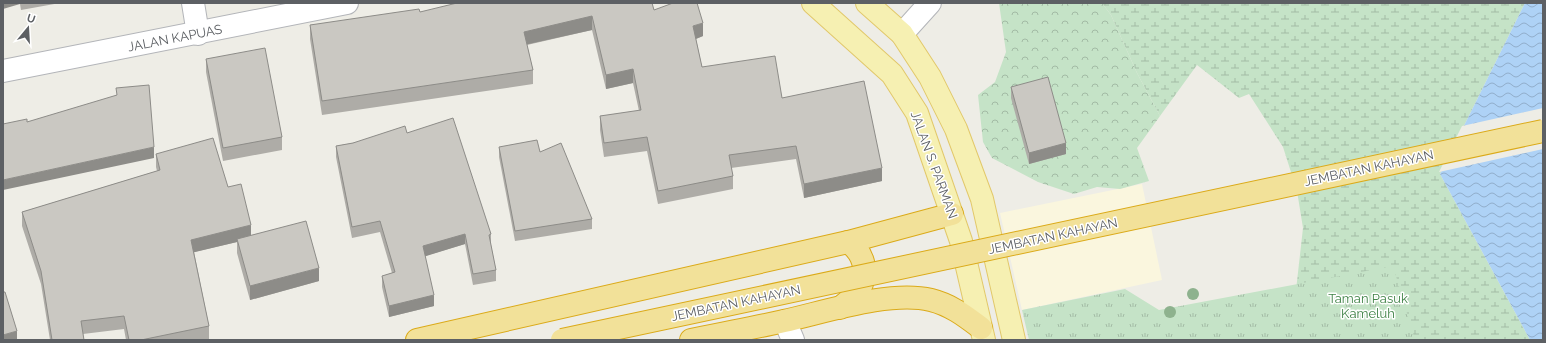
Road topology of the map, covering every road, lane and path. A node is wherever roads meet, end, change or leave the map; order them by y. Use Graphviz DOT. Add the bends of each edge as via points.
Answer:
graph roads {
  1 [pos="193,3"];
  2 [pos="347,3"];
  3 [pos="813,3"];
  4 [pos="867,3"];
  5 [pos="930,3"];
  6 [pos="198,34"];
  7 [pos="902,34"];
  8 [pos="3,71"];
  9 [pos="1543,131"];
  10 [pos="952,214"];
  11 [pos="848,242"];
  12 [pos="840,308"];
  13 [pos="789,331"];
  14 [pos="983,334"];
  15 [pos="417,340"];
  16 [pos="562,340"];
  17 [pos="691,340"];
  18 [pos="1014,340"];
  1 -- 6 [label="street"];
  2 -- 6 [label="street, JALAN KAPUAS"];
  3 -- 10 [label="main road, JALAN S. PARMAN" via="892,74 917,113"];
  4 -- 7 [label="main road"];
  5 -- 7 [label="street"];
  6 -- 8 [label="street, JALAN KAPUAS"];
  7 -- 18 [label="main road" via="947,107 982,199"];
  9 -- 16 [label="highway, JEMBATAN KAHAYAN, bridge"];
  10 -- 11 [label="highway"];
  10 -- 14 [label="main road, JALAN S. PARMAN"];
  11 -- 12 [label="highway" via="857,248 864,260 864,269 860,287"];
  11 -- 15 [label="highway"];
  12 -- 13 [label="highway"];
  12 -- 14 [label="highway" via="900,297 930,300 951,306"];
  13 -- 17 [label="highway"];
}
